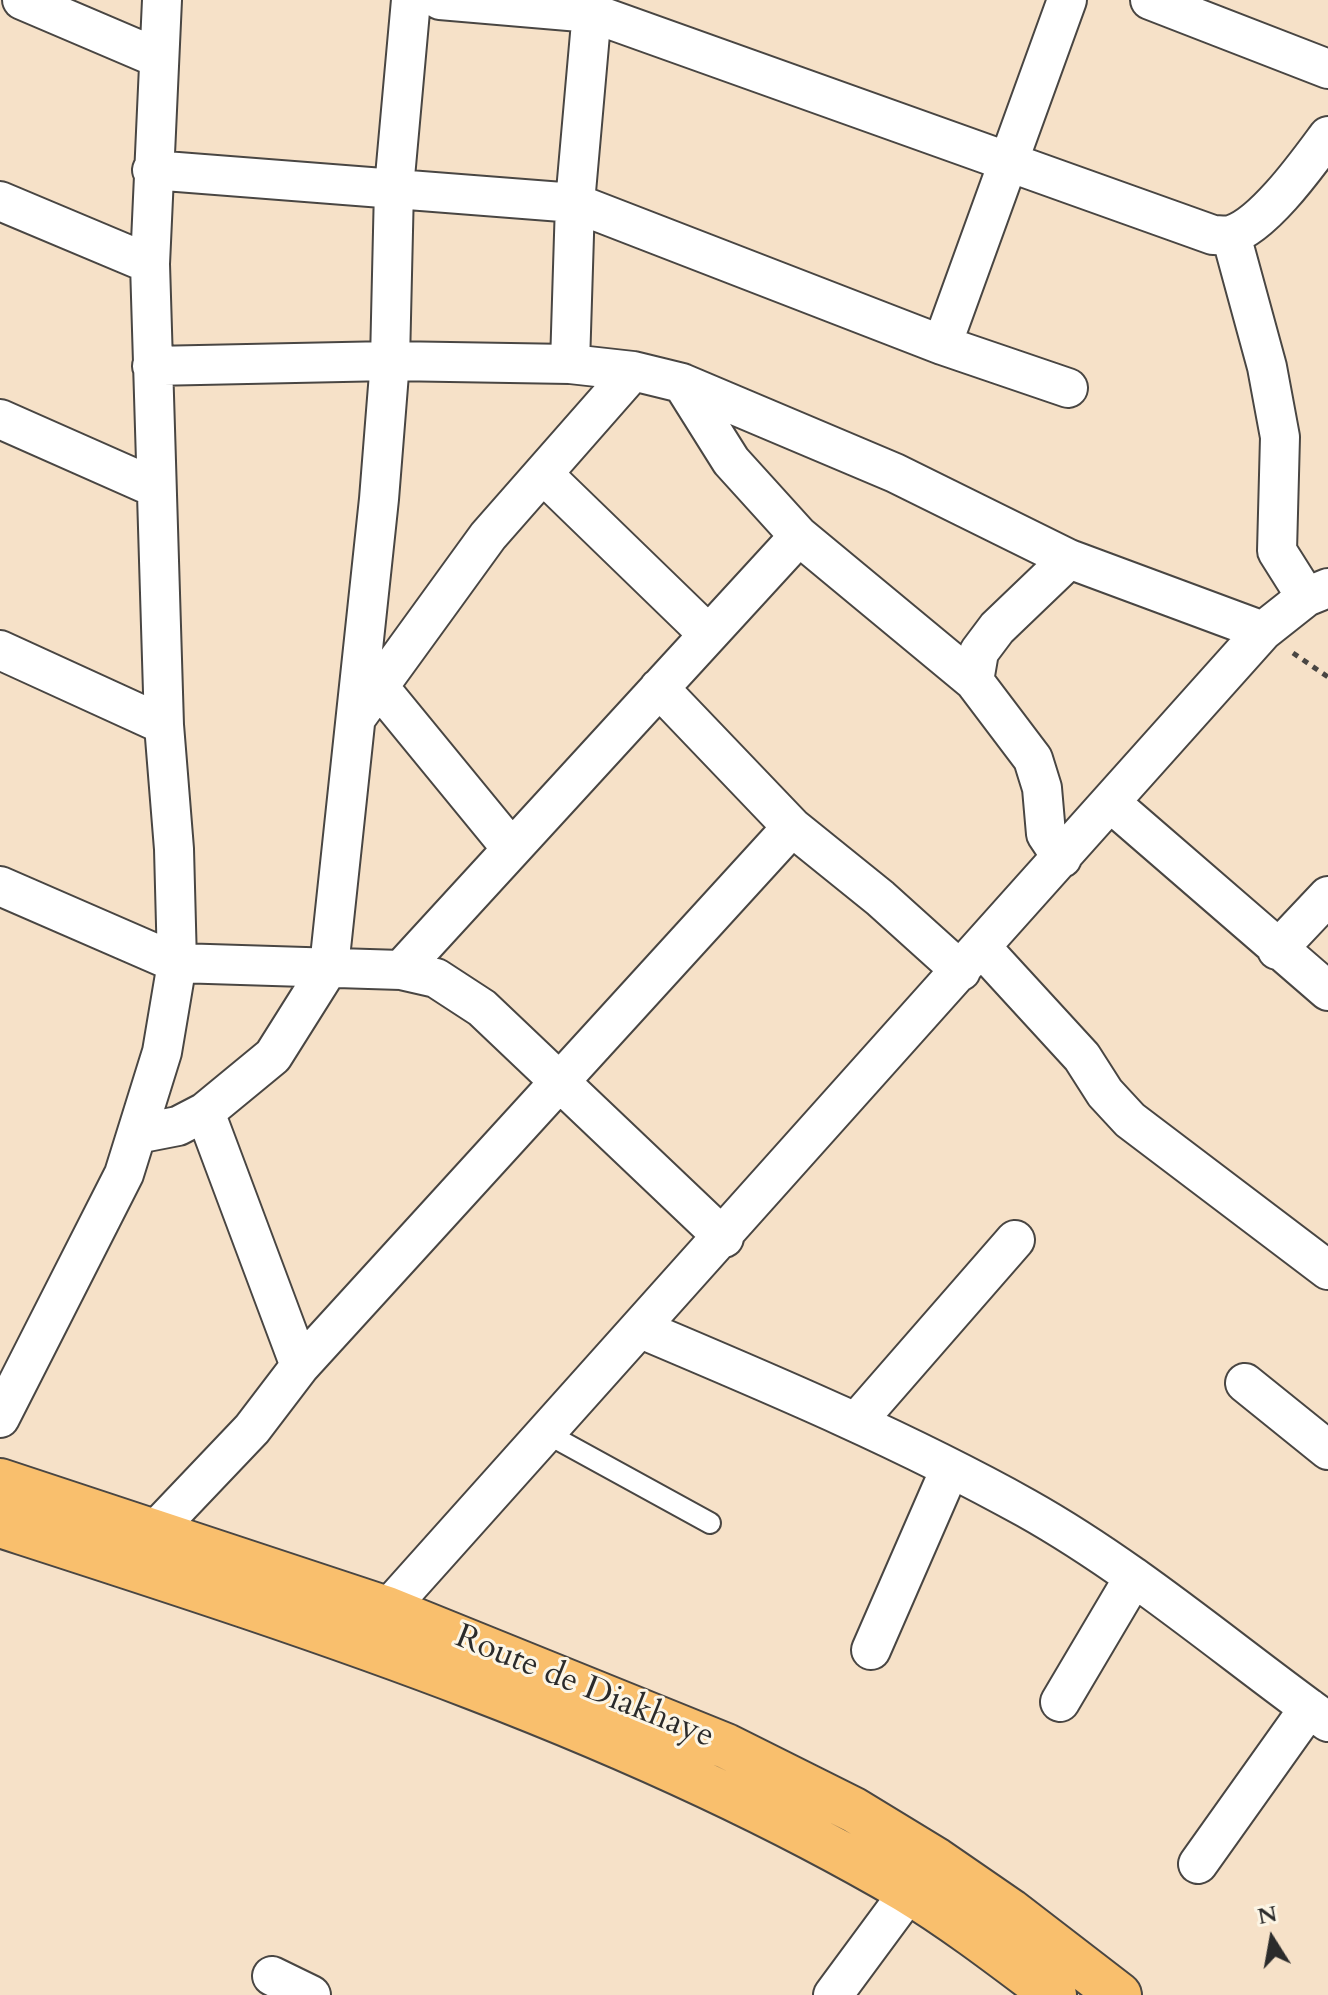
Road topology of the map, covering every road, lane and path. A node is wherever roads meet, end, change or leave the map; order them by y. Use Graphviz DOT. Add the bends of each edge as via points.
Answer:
graph roads {
  1 [pos="22,0"];
  2 [pos="162,0"];
  3 [pos="411,0"];
  4 [pos="440,0"];
  5 [pos="1067,0"];
  6 [pos="1150,0"];
  7 [pos="592,7"];
  8 [pos="158,58"];
  9 [pos="1328,69"];
  10 [pos="1328,136"];
  11 [pos="1009,160"];
  12 [pos="152,170"];
  13 [pos="394,188"];
  14 [pos="0,201"];
  15 [pos="575,203"];
  16 [pos="1231,235"];
  17 [pos="150,264"];
  18 [pos="942,345"];
  19 [pos="390,361"];
  20 [pos="570,364"];
  21 [pos="152,366"];
  22 [pos="633,371"];
  23 [pos="682,383"];
  24 [pos="1068,388"];
  25 [pos="0,419"];
  26 [pos="544,475"];
  27 [pos="156,488"];
  28 [pos="799,536"];
  29 [pos="1069,559"];
  30 [pos="1317,592"];
  31 [pos="1263,631"];
  32 [pos="708,634"];
  33 [pos="0,650"];
  34 [pos="974,681"];
  35 [pos="379,687"];
  36 [pos="659,688"];
  37 [pos="355,719"];
  38 [pos="164,725"];
  39 [pos="1112,804"];
  40 [pos="792,827"];
  41 [pos="511,848"];
  42 [pos="1062,858"];
  43 [pos="0,886"];
  44 [pos="1328,896"];
  45 [pos="1277,950"];
  46 [pos="971,960"];
  47 [pos="177,963"];
  48 [pos="329,967"];
  49 [pos="401,970"];
  50 [pos="1328,991"];
  51 [pos="562,1081"];
  52 [pos="205,1112"];
  53 [pos="137,1134"];
  54 [pos="724,1238"];
  55 [pos="1015,1240"];
  56 [pos="1328,1270"];
  57 [pos="641,1329"];
  58 [pos="300,1366"];
  59 [pos="1245,1383"];
  60 [pos="0,1418"];
  61 [pos="858,1420"];
  62 [pos="546,1433"];
  63 [pos="1328,1450"];
  64 [pos="950,1469"];
  65 [pos="0,1481"];
  66 [pos="710,1523"];
  67 [pos="0,1525"];
  68 [pos="154,1532"];
  69 [pos="1134,1577"];
  70 [pos="387,1609"];
  71 [pos="357,1645"];
  72 [pos="871,1650"];
  73 [pos="1060,1702"];
  74 [pos="1319,1715"];
  75 [pos="1198,1864"];
  76 [pos="909,1892"];
  77 [pos="272,1976"];
  78 [pos="311,1995"];
  79 [pos="833,1995"];
  80 [pos="1054,1995"];
  81 [pos="1119,1995"];
  1 -- 8 [label="street"];
  2 -- 8 [label="street"];
  3 -- 13 [label="street"];
  4 -- 7 [label="street"];
  5 -- 11 [label="street"];
  6 -- 9 [label="street"];
  7 -- 11 [label="street"];
  7 -- 15 [label="street"];
  8 -- 12 [label="street"];
  10 -- 16 [label="street" via="1290,185"];
  11 -- 16 [label="street" via="1213,235"];
  11 -- 18 [label="street"];
  12 -- 13 [label="street"];
  12 -- 17 [label="street"];
  13 -- 15 [label="street"];
  13 -- 19 [label="street"];
  14 -- 17 [label="street"];
  15 -- 18 [label="street"];
  15 -- 20 [label="street"];
  16 -- 30 [label="street" via="1280,437 1277,551"];
  17 -- 21 [label="street"];
  18 -- 24 [label="street"];
  19 -- 20 [label="street"];
  19 -- 21 [label="street"];
  19 -- 37 [label="street"];
  20 -- 22 [label="street"];
  21 -- 27 [label="street"];
  22 -- 23 [label="street"];
  22 -- 26 [label="street"];
  23 -- 28 [label="street" via="731,461"];
  23 -- 29 [label="street" via="895,473"];
  25 -- 27 [label="street"];
  26 -- 32 [label="street"];
  26 -- 35 [label="street" via="488,536"];
  27 -- 38 [label="street"];
  28 -- 32 [label="street"];
  28 -- 34 [label="street"];
  29 -- 31 [label="street"];
  29 -- 34 [label="street" via="997,628 979,652"];
  30 -- 31 [label="street"];
  31 -- 39 [label="street"];
  32 -- 36 [label="street"];
  33 -- 38 [label="street"];
  34 -- 42 [label="street" via="1033,759 1046,834"];
  35 -- 37 [label="street"];
  35 -- 41 [label="street"];
  36 -- 40 [label="street"];
  36 -- 41 [label="street"];
  37 -- 48 [label="street"];
  38 -- 47 [label="street"];
  39 -- 42 [label="street"];
  39 -- 45 [label="street"];
  40 -- 46 [label="street" via="880,898"];
  40 -- 51 [label="street"];
  41 -- 49 [label="street"];
  42 -- 46 [label="street"];
  43 -- 47 [label="street"];
  44 -- 45 [label="street"];
  45 -- 50 [label="street"];
  46 -- 54 [label="street"];
  46 -- 56 [label="street" via="1082,1057 1130,1120"];
  47 -- 48 [label="street"];
  47 -- 53 [label="street" via="162,1052"];
  48 -- 49 [label="street"];
  48 -- 52 [label="street" via="273,1056"];
  49 -- 51 [label="street" via="436,978 482,1008"];
  51 -- 54 [label="street"];
  51 -- 58 [label="street"];
  52 -- 53 [label="street" via="178,1126"];
  52 -- 58 [label="street"];
  53 -- 60 [label="street" via="124,1174"];
  54 -- 57 [label="street"];
  55 -- 61 [label="street"];
  57 -- 61 [label="street"];
  57 -- 62 [label="street"];
  58 -- 68 [label="street" via="252,1429"];
  59 -- 63 [label="street"];
  61 -- 64 [label="street"];
  62 -- 66 [label="lane"];
  62 -- 70 [label="street"];
  64 -- 69 [label="street" via="1027,1509"];
  64 -- 72 [label="street"];
  65 -- 68 [label="main road, Route de Diakhaye"];
  67 -- 71 [label="main road, Route de Diakhaye"];
  68 -- 70 [label="main road, Route de Diakhaye"];
  69 -- 73 [label="street"];
  69 -- 74 [label="street"];
  70 -- 71 [label="street"];
  70 -- 81 [label="main road, Route de Diakhaye" via="726,1746 854,1810 1010,1911"];
  71 -- 76 [label="main road, Route de Diakhaye" via="634,1753 787,1824"];
  74 -- 75 [label="street"];
  76 -- 79 [label="street"];
  76 -- 80 [label="main road, Route de Diakhaye"];
  77 -- 78 [label="street"];
}
